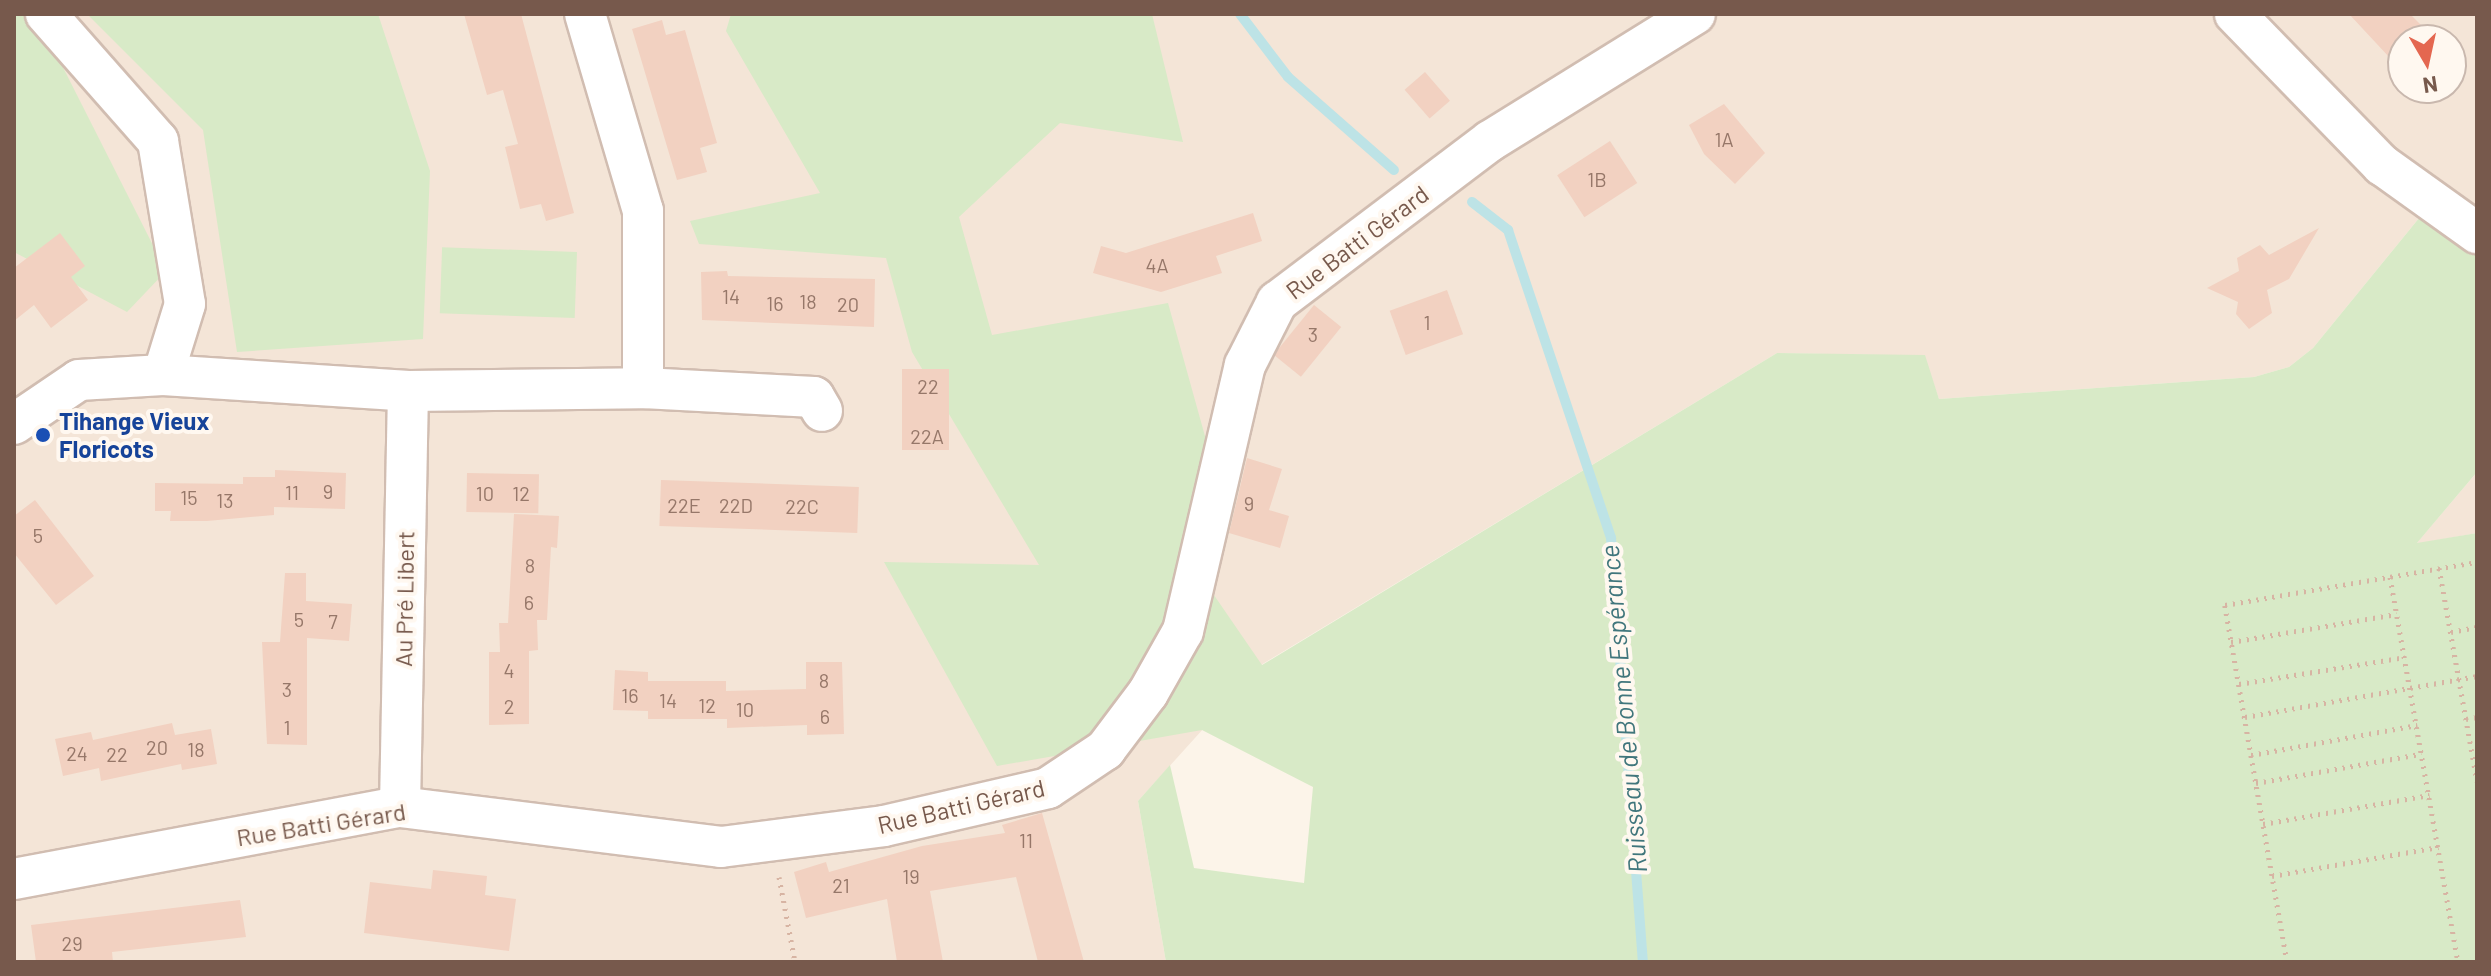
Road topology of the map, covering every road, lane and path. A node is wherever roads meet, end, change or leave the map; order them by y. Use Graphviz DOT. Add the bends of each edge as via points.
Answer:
graph roads {
  1 [pos="46,14"];
  2 [pos="585,14"];
  3 [pos="1695,14"];
  4 [pos="2235,14"];
  5 [pos="2477,233"];
  6 [pos="163,375"];
  7 [pos="643,388"];
  8 [pos="408,391"];
  9 [pos="822,411"];
  10 [pos="14,424"];
  11 [pos="2477,562"];
  12 [pos="2439,568"];
  13 [pos="2390,577"];
  14 [pos="2397,614"];
  15 [pos="2477,627"];
  16 [pos="2451,632"];
  17 [pos="2231,642"];
  18 [pos="2405,657"];
  19 [pos="2477,676"];
  20 [pos="2459,679"];
  21 [pos="2239,684"];
  22 [pos="2410,688"];
  23 [pos="2245,717"];
  24 [pos="2477,717"];
  25 [pos="2466,719"];
  26 [pos="2417,725"];
  27 [pos="2474,741"];
  28 [pos="2421,754"];
  29 [pos="2251,755"];
  30 [pos="2477,782"];
  31 [pos="2256,783"];
  32 [pos="2429,795"];
  33 [pos="400,807"];
  34 [pos="2263,824"];
  35 [pos="772,841"];
  36 [pos="2438,847"];
  37 [pos="2272,876"];
  38 [pos="14,879"];
  39 [pos="795,962"];
  40 [pos="2287,962"];
  41 [pos="2458,962"];
  1 -- 6 [label="street" via="158,141 185,304"];
  2 -- 7 [label="street" via="643,211"];
  3 -- 35 [label="street, Rue Batti Gérard" via="1490,141 1277,302 1245,365 1183,631 1148,693 1105,750 1048,788 884,826"];
  4 -- 5 [label="street" via="2382,165"];
  6 -- 8 [label="street"];
  6 -- 10 [label="street" via="79,380"];
  7 -- 8 [label="street"];
  7 -- 9 [label="street" via="814,397"];
  8 -- 33 [label="street, Au Pré Libert"];
  11 -- 12 [label="path"];
  12 -- 13 [label="path"];
  12 -- 16 [label="path"];
  13 -- 14 [label="path"];
  13 -- 17 [label="path" via="2225,605"];
  14 -- 17 [label="path"];
  14 -- 18 [label="path"];
  15 -- 16 [label="path"];
  16 -- 20 [label="path"];
  17 -- 21 [label="path"];
  18 -- 21 [label="path"];
  18 -- 22 [label="path"];
  19 -- 20 [label="path"];
  20 -- 22 [label="path"];
  20 -- 25 [label="path"];
  21 -- 23 [label="path"];
  22 -- 23 [label="path"];
  22 -- 26 [label="path"];
  23 -- 29 [label="path"];
  24 -- 25 [label="path"];
  25 -- 27 [label="path"];
  26 -- 28 [label="path"];
  26 -- 29 [label="path"];
  27 -- 30 [label="path"];
  28 -- 31 [label="path"];
  28 -- 32 [label="path"];
  29 -- 31 [label="path"];
  31 -- 34 [label="path"];
  32 -- 34 [label="path"];
  32 -- 36 [label="path"];
  33 -- 35 [label="street, Rue Batti Gérard" via="721,847"];
  33 -- 38 [label="street, Rue Batti Gérard"];
  34 -- 37 [label="path"];
  35 -- 39 [label="path"];
  36 -- 37 [label="path"];
  36 -- 41 [label="path"];
  37 -- 40 [label="path"];
}
